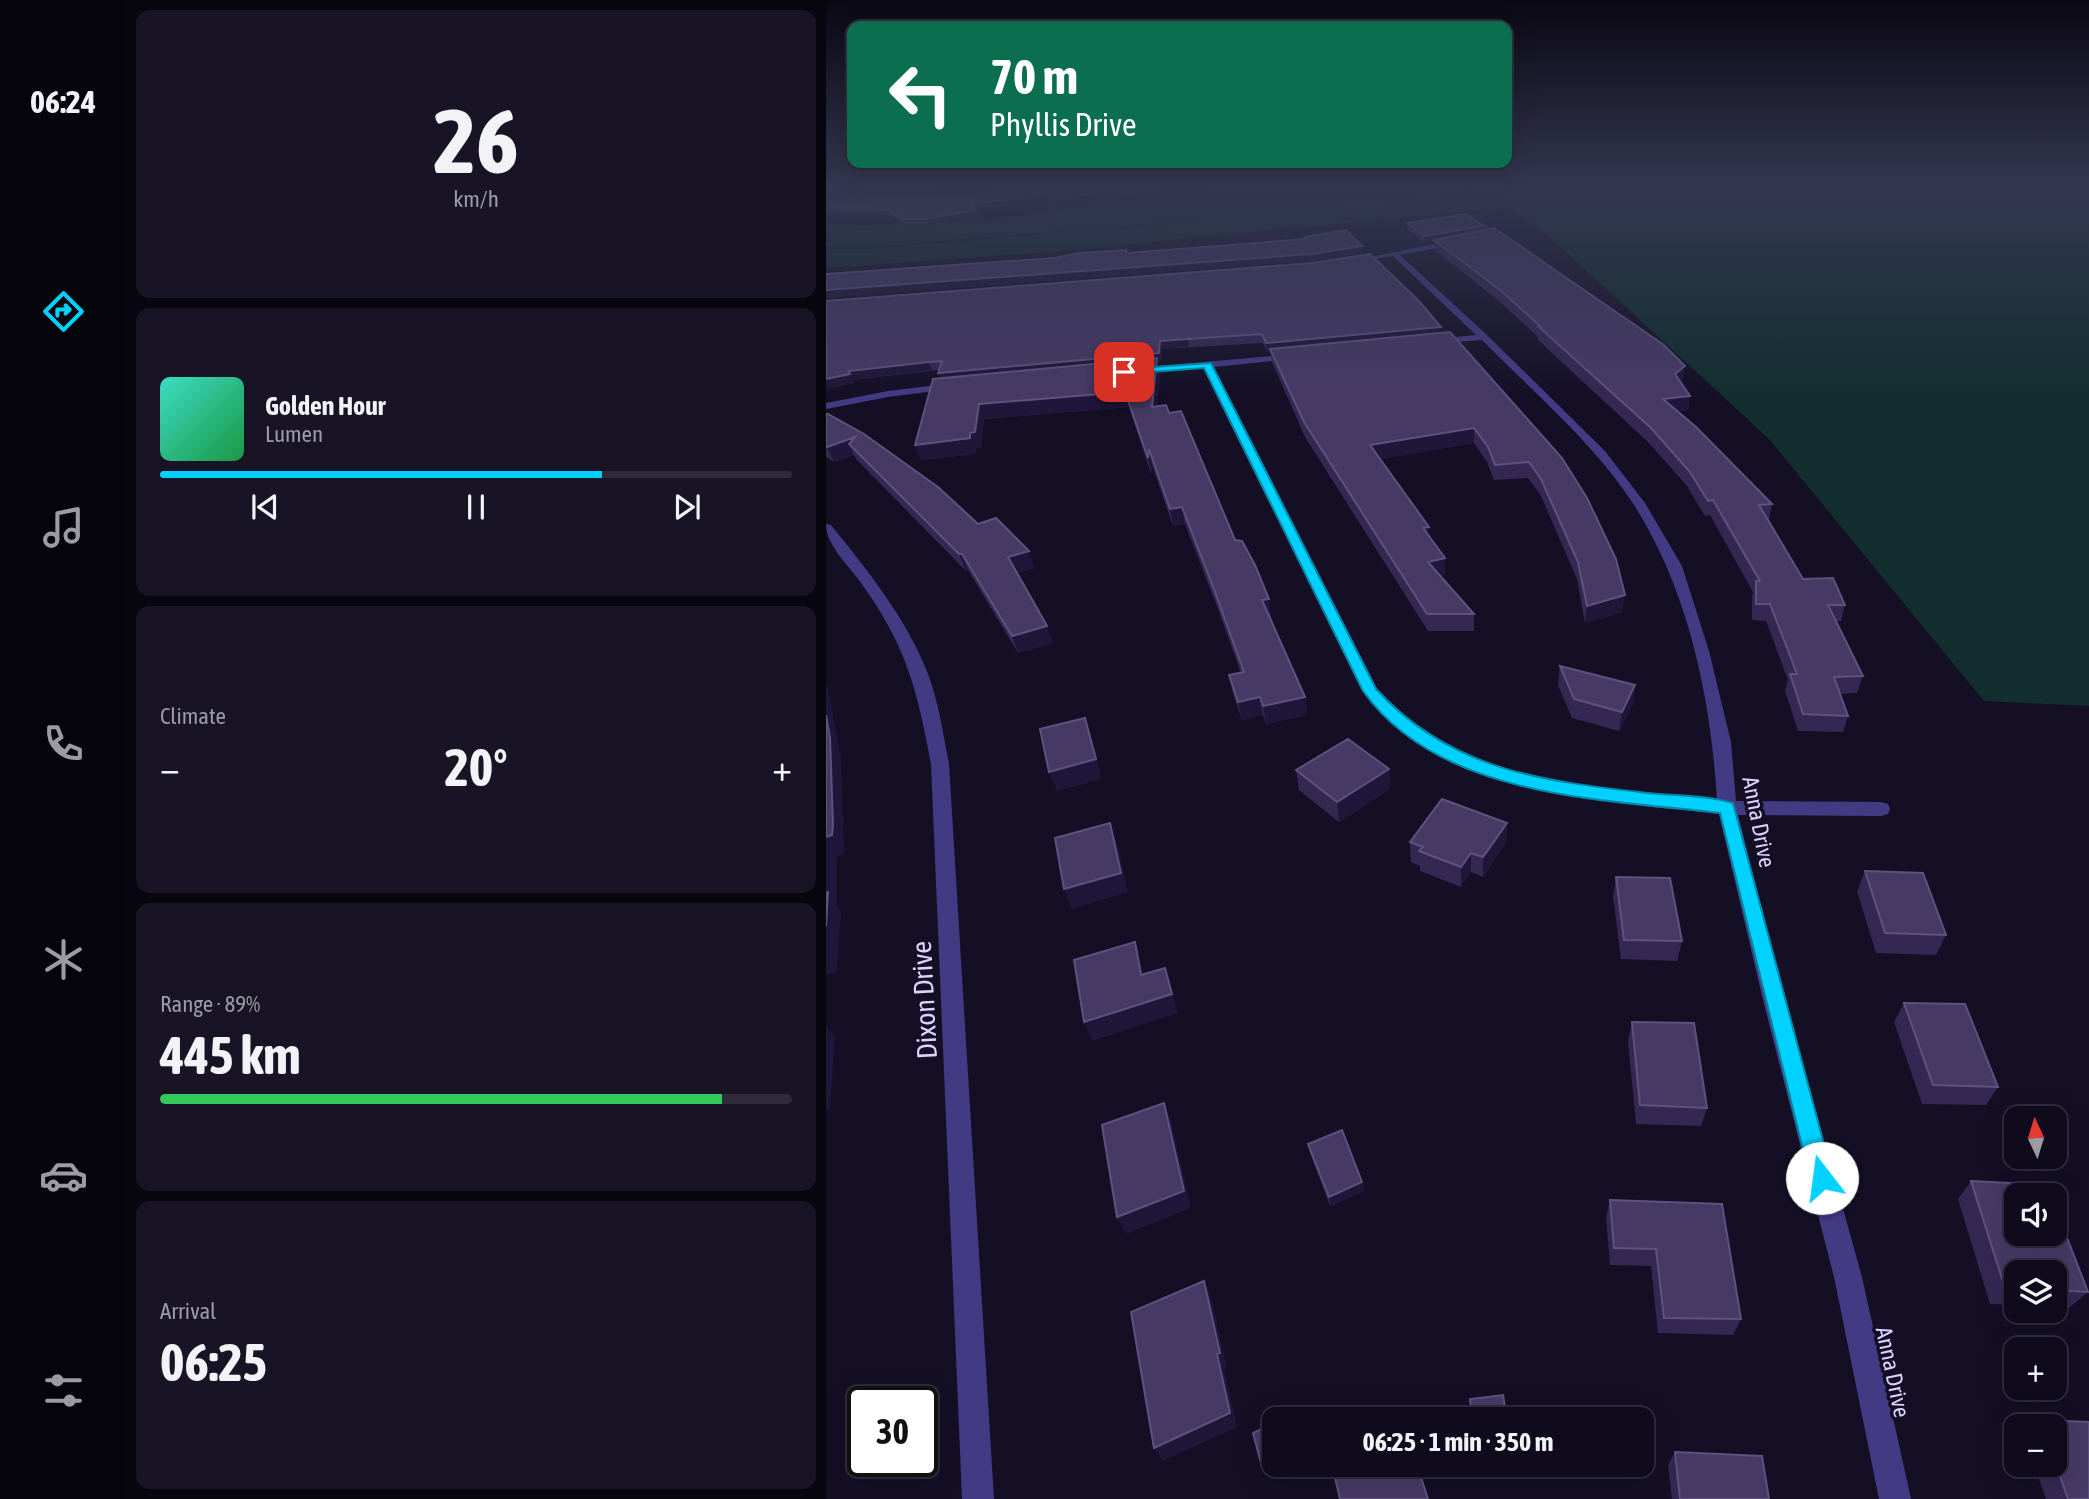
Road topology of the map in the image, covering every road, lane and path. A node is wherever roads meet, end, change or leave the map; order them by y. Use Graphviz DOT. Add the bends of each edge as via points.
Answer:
graph roads {
  1 [pos="1371,257"];
  2 [pos="1398,257"];
  3 [pos="1342,262"];
  4 [pos="1484,337"];
  5 [pos="1429,342"];
  6 [pos="1304,355"];
  7 [pos="1208,365"];
  8 [pos="1124,372"];
  9 [pos="964,386"];
  10 [pos="826,406"];
  11 [pos="826,528"];
  12 [pos="1727,807"];
  13 [pos="1881,809"];
  14 [pos="978,1499"];
  15 [pos="1895,1499"];
  1 -- 3 [label="street"];
  2 -- 4 [label="street, Anna Drive"];
  4 -- 5 [label="street"];
  4 -- 12 [label="street, Anna Drive" via="1601,454 1639,503 1675,566 1722,742"];
  6 -- 7 [label="street"];
  7 -- 8 [label="street"];
  7 -- 12 [label="street" via="1343,640 1370,691 1389,711 1449,754 1515,779"];
  9 -- 10 [label="street"];
  11 -- 14 [label="street, Dixon Drive" via="878,593 903,636 921,676 940,764"];
  12 -- 13 [label="street"];
  12 -- 15 [label="street, Anna Drive" via="1848,1277"];
}
